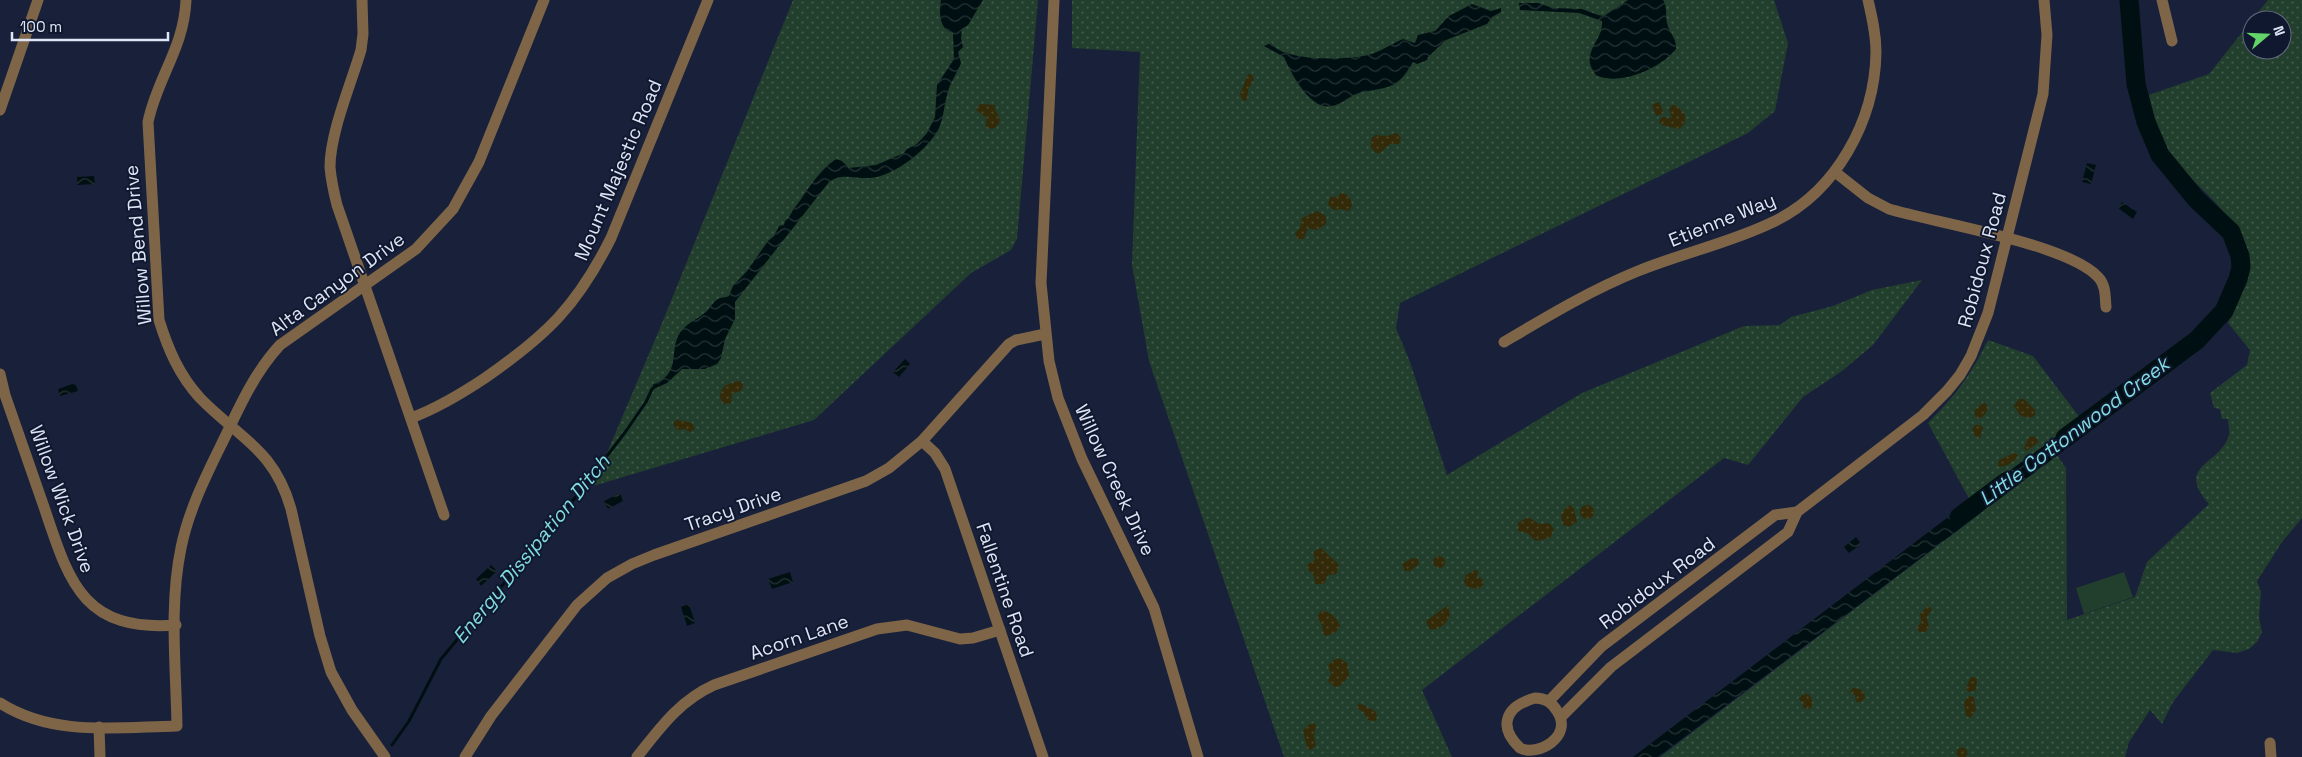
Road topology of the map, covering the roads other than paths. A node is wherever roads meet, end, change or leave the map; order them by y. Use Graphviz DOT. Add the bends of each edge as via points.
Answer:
graph roads {
  1 [pos="38,0"];
  2 [pos="186,0"];
  3 [pos="362,0"];
  4 [pos="544,0"];
  5 [pos="708,0"];
  6 [pos="1054,0"];
  7 [pos="1868,0"];
  8 [pos="2044,0"];
  9 [pos="2162,0"];
  10 [pos="2172,41"];
  11 [pos="0,110"];
  12 [pos="1835,172"];
  13 [pos="2007,239"];
  14 [pos="366,285"];
  15 [pos="2106,307"];
  16 [pos="1045,334"];
  17 [pos="1504,342"];
  18 [pos="0,374"];
  19 [pos="411,418"];
  20 [pos="231,425"];
  21 [pos="922,440"];
  22 [pos="1797,512"];
  23 [pos="444,515"];
  24 [pos="176,624"];
  25 [pos="1000,630"];
  26 [pos="1549,701"];
  27 [pos="0,703"];
  28 [pos="1560,717"];
  29 [pos="99,727"];
  30 [pos="2270,742"];
  31 [pos="100,757"];
  32 [pos="385,757"];
  33 [pos="465,757"];
  34 [pos="637,757"];
  35 [pos="1043,757"];
  36 [pos="1198,757"];
  37 [pos="2271,757"];
  1 -- 11 [label="street"];
  2 -- 20 [label="street, Willow Bend Drive" via="175,53 151,107 148,122 156,296 159,320 176,365 201,398"];
  3 -- 14 [label="street" via="361,50 332,147 330,166 337,205"];
  4 -- 14 [label="street, Alta Canyon Drive" via="479,162 453,210 416,250"];
  5 -- 19 [label="street, Mount Majestic Road" via="611,238 573,302 520,354 449,401"];
  6 -- 16 [label="street, Willow Creek Drive" via="1041,283"];
  7 -- 12 [label="street, Etienne Way" via="1874,26 1874,78 1868,107 1857,135"];
  8 -- 13 [label="street, Robidoux Road" via="2047,35 2043,94"];
  9 -- 10 [label="street"];
  12 -- 13 [label="street" via="1889,210"];
  12 -- 17 [label="street, Etienne Way" via="1800,205 1774,221 1613,281"];
  13 -- 15 [label="street" via="2068,257 2089,269 2100,279"];
  13 -- 22 [label="street, Robidoux Road" via="1988,314 1960,375 1923,415"];
  14 -- 19 [label="street"];
  14 -- 20 [label="street, Alta Canyon Drive" via="302,328 266,360"];
  16 -- 21 [label="street, Tracy Drive" via="1009,344"];
  16 -- 36 [label="street, Willow Creek Drive" via="1058,398 1154,608"];
  18 -- 24 [label="street, Willow Wick Drive" via="62,560 76,588 92,604 113,617 136,624"];
  19 -- 23 [label="street"];
  20 -- 24 [label="street, Alta Canyon Drive" via="188,521 177,575"];
  20 -- 32 [label="street, Willow Bend Drive" via="267,458 285,491 331,672 352,710"];
  21 -- 25 [label="street, Fallentine Road" via="945,469"];
  21 -- 33 [label="street, Tracy Drive" via="889,468 866,481 654,555 607,578 572,612 485,723"];
  22 -- 26 [label="street, Robidoux Road" via="1775,515 1610,640"];
  22 -- 28 [label="street, Robidoux Road" via="1788,532 1611,667"];
  24 -- 29 [label="street, Alta Canyon Drive" via="177,726"];
  25 -- 34 [label="street, Acorn Lane" via="960,639 921,627 893,625 723,682 698,692 682,704"];
  25 -- 35 [label="street, Fallentine Road"];
  26 -- 28 [label="street"];
  26 -- 28 [label="street" via="1526,700 1511,711 1507,716 1508,733 1528,753 1542,751 1561,734"];
  27 -- 29 [label="street" via="56,726"];
  29 -- 31 [label="street"];
  30 -- 37 [label="street"];
}
